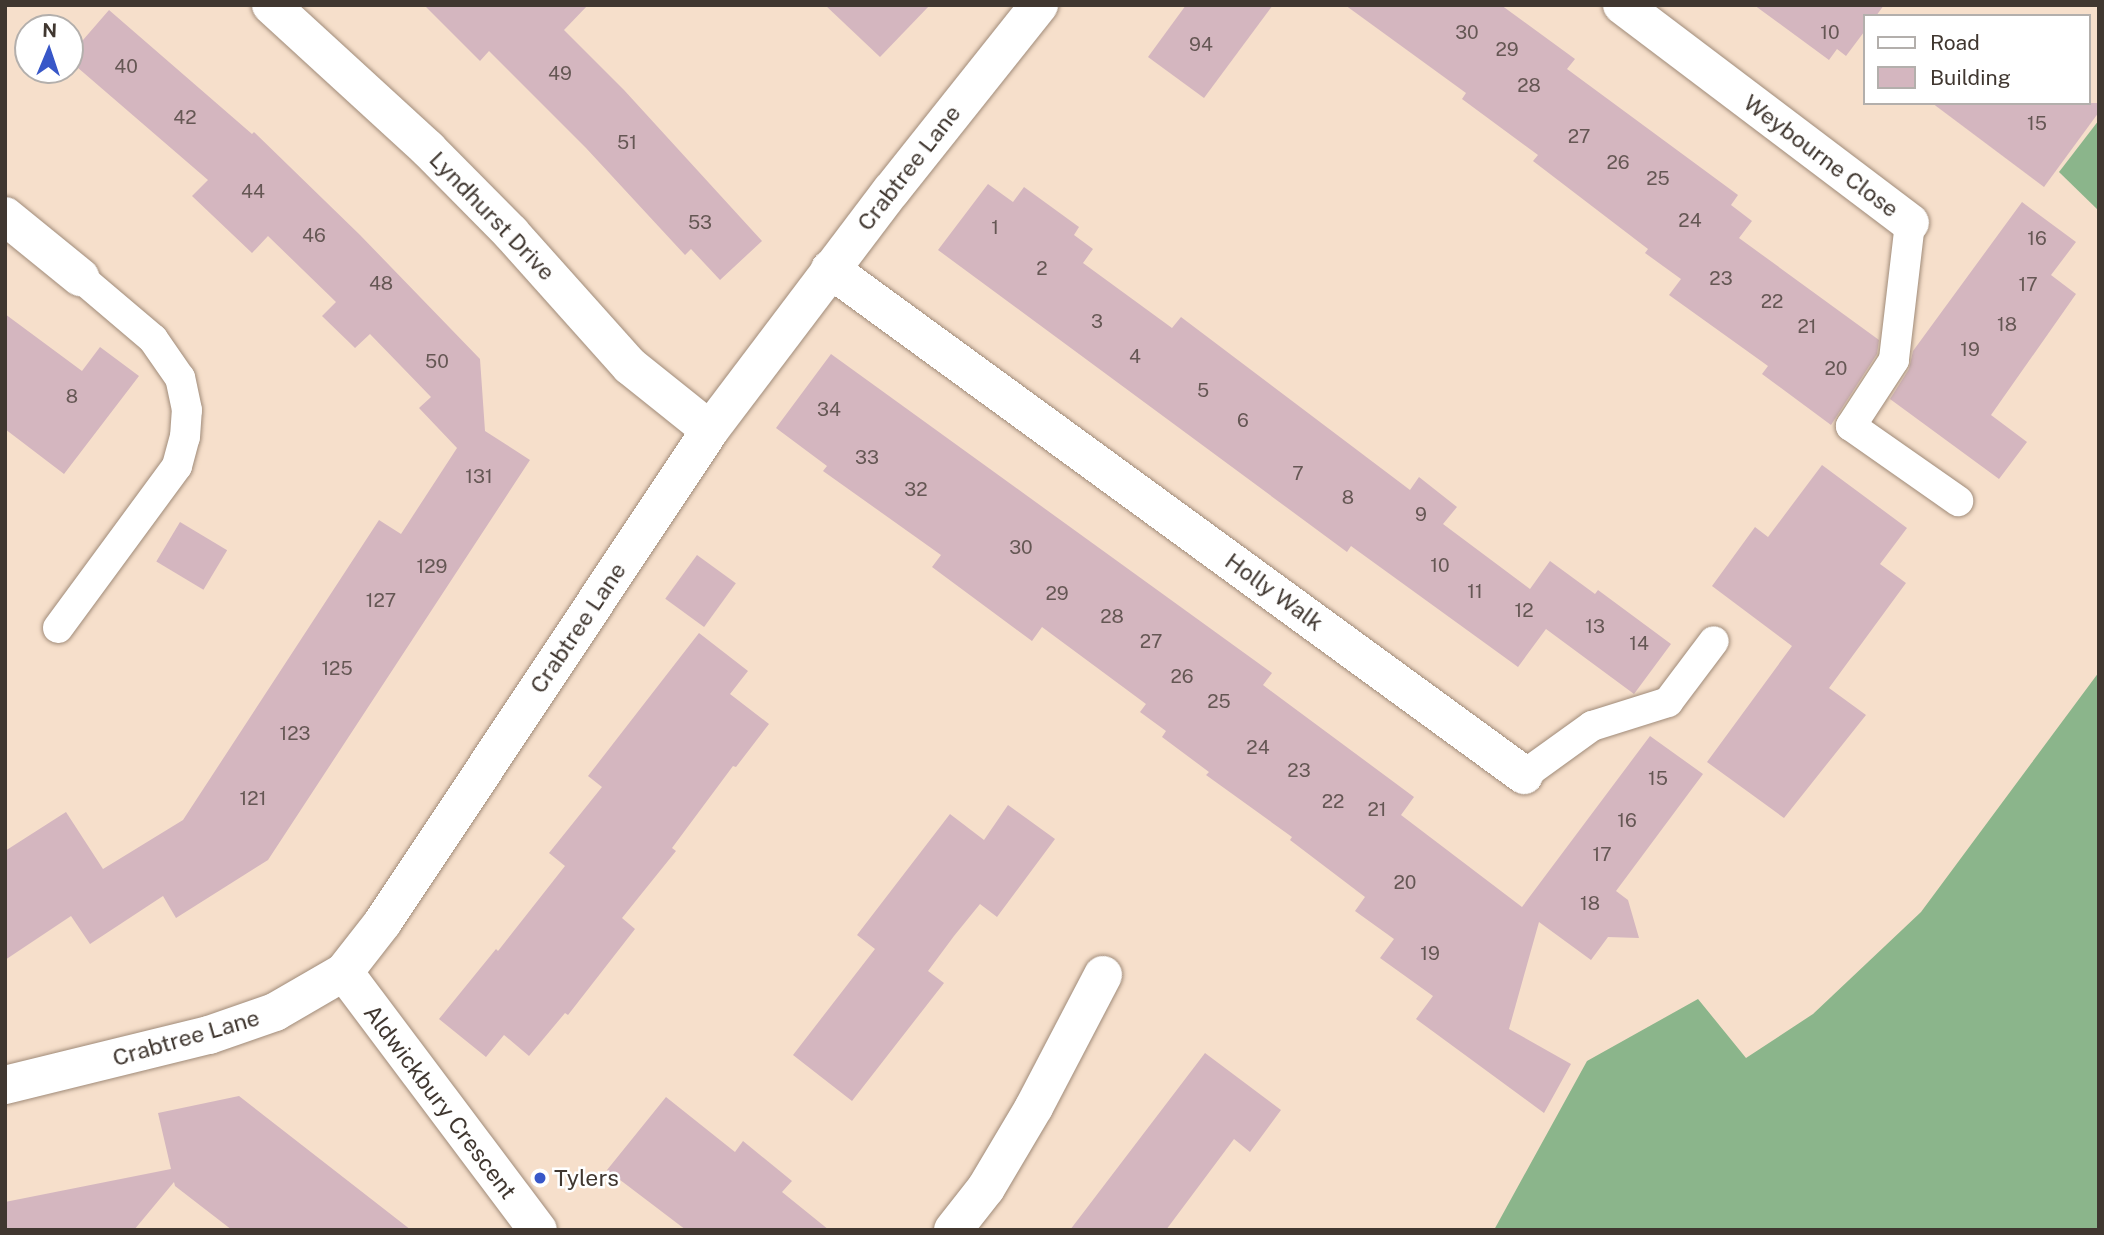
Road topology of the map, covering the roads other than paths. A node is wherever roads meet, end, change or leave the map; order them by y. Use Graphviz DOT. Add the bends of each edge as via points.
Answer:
graph roads {
  1 [pos="271,5"];
  2 [pos="1039,5"];
  3 [pos="1622,5"];
  4 [pos="5,216"];
  5 [pos="1910,223"];
  6 [pos="830,269"];
  7 [pos="80,277"];
  8 [pos="710,430"];
  9 [pos="1958,501"];
  10 [pos="58,628"];
  11 [pos="1714,641"];
  12 [pos="1524,775"];
  13 [pos="344,972"];
  14 [pos="1103,975"];
  15 [pos="5,1085"];
  16 [pos="538,1230"];
  17 [pos="953,1230"];
  1 -- 8 [label="street, Lyndhurst Drive" via="428,149 511,233 630,366"];
  2 -- 6 [label="street, Crabtree Lane"];
  3 -- 5 [label="street, Weybourne Close"];
  4 -- 7 [label="street"];
  5 -- 9 [label="lane, Weybourne Close" via="1894,360 1851,426"];
  6 -- 8 [label="street, Crabtree Lane"];
  6 -- 12 [label="street, Holly Walk"];
  7 -- 10 [label="lane" via="153,339 180,378 187,410 177,466"];
  8 -- 13 [label="street, Crabtree Lane" via="390,911"];
  11 -- 12 [label="lane, Holly Walk" via="1668,702 1592,726"];
  13 -- 15 [label="street, Crabtree Lane" via="275,1012 209,1035"];
  13 -- 16 [label="street, Aldwickbury Crescent"];
  14 -- 17 [label="street" via="1021,1130 986,1188"];
}
